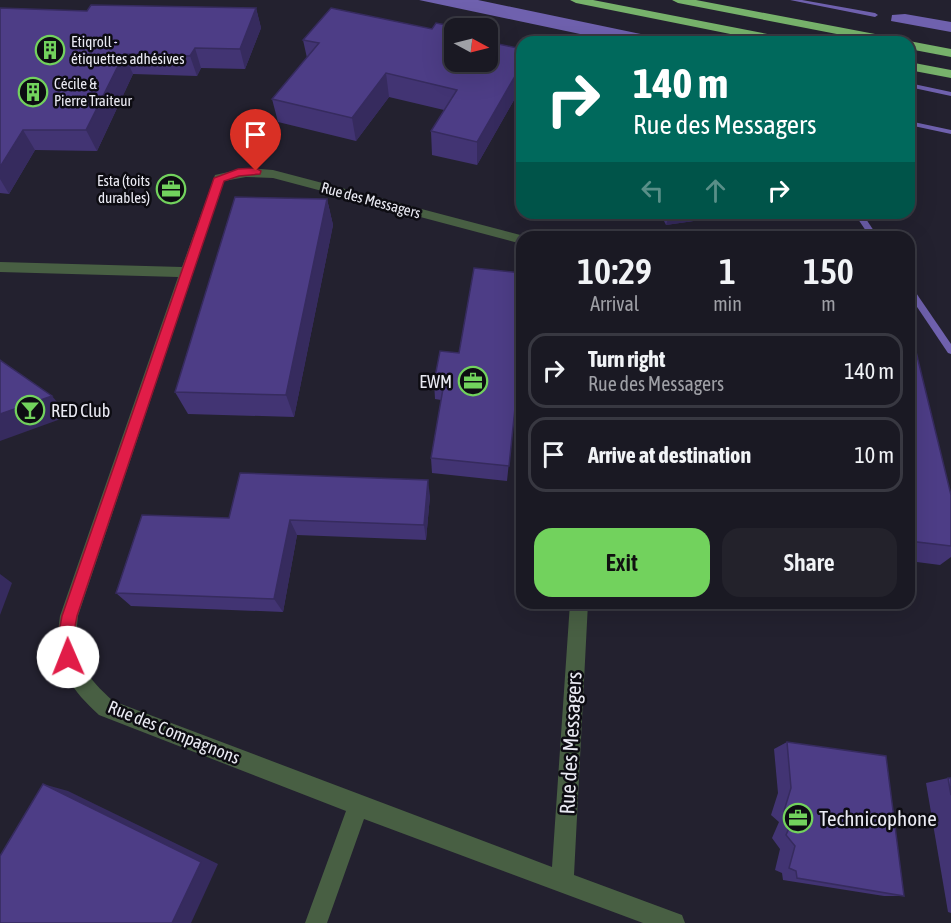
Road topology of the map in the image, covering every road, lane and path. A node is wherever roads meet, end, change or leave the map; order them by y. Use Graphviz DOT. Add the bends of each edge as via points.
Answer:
graph roads {
  1 [pos="576,0"];
  2 [pos="678,0"];
  3 [pos="758,36"];
  4 [pos="865,36"];
  5 [pos="915,46"];
  6 [pos="951,53"];
  7 [pos="915,67"];
  8 [pos="951,74"];
  9 [pos="219,178"];
  10 [pos="516,237"];
  11 [pos="0,267"];
  12 [pos="186,272"];
  13 [pos="579,609"];
  14 [pos="359,804"];
  15 [pos="562,883"];
  16 [pos="316,923"];
  17 [pos="674,923"];
  1 -- 3 [label="highway"];
  2 -- 4 [label="highway"];
  5 -- 6 [label="highway"];
  7 -- 8 [label="highway"];
  9 -- 10 [label="street, Rue des Messagers" via="238,172 273,174"];
  9 -- 12 [label="street, Rue des Compagnons"];
  11 -- 12 [label="street"];
  12 -- 14 [label="street, Rue des Compagnons" via="69,616 68,657 83,688 106,708"];
  13 -- 15 [label="street, Rue des Messagers"];
  14 -- 15 [label="street"];
  14 -- 16 [label="street"];
  15 -- 17 [label="street"];
}
